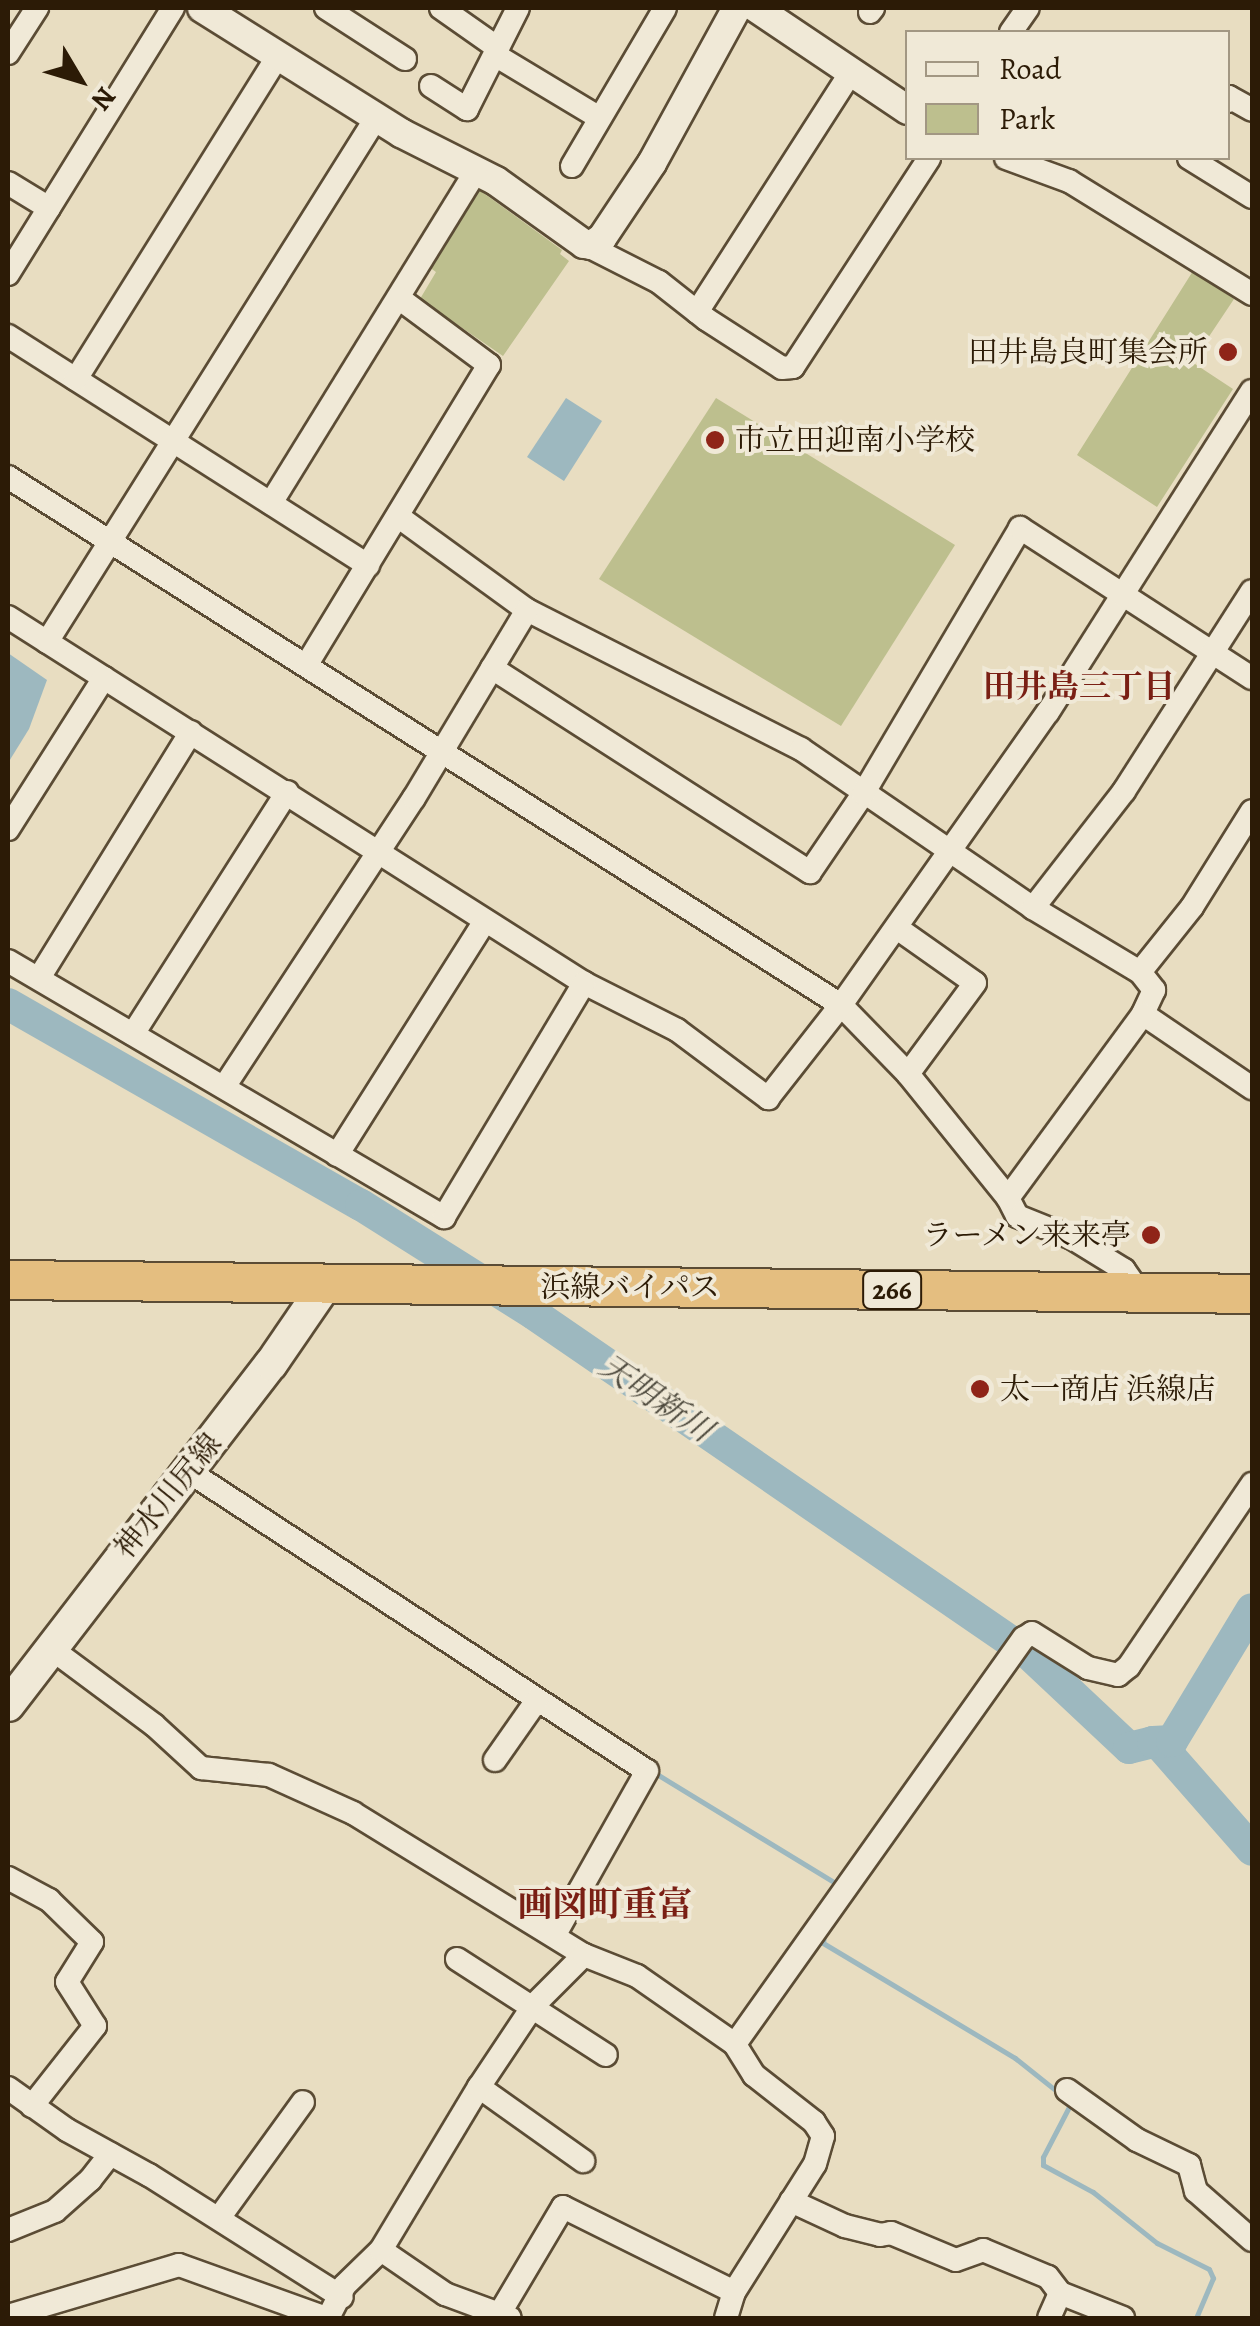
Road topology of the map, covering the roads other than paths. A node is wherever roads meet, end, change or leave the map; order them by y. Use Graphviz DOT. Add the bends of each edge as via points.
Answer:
graph roads {
  1 [pos="38,8"];
  2 [pos="173,8"];
  3 [pos="202,8"];
  4 [pos="326,8"];
  5 [pos="441,8"];
  6 [pos="518,8"];
  7 [pos="664,8"];
  8 [pos="737,8"];
  9 [pos="756,8"];
  10 [pos="1028,8"];
  11 [pos="1012,30"];
  12 [pos="497,52"];
  13 [pos="8,53"];
  14 [pos="278,56"];
  15 [pos="405,59"];
  16 [pos="852,71"];
  17 [pos="432,86"];
  18 [pos="1230,97"];
  19 [pos="905,108"];
  20 [pos="1252,110"];
  21 [pos="376,118"];
  22 [pos="600,118"];
  23 [pos="929,160"];
  24 [pos="1019,160"];
  25 [pos="1195,160"];
  26 [pos="1050,165"];
  27 [pos="572,166"];
  28 [pos="477,170"];
  29 [pos="8,183"];
  30 [pos="1252,198"];
  31 [pos="49,208"];
  32 [pos="584,244"];
  33 [pos="8,274"];
  34 [pos="1252,294"];
  35 [pos="400,300"];
  36 [pos="696,312"];
  37 [pos="8,336"];
  38 [pos="76,379"];
  39 [pos="1252,391"];
  40 [pos="171,440"];
  41 [pos="8,477"];
  42 [pos="271,503"];
  43 [pos="399,517"];
  44 [pos="107,542"];
  45 [pos="368,565"];
  46 [pos="1252,591"];
  47 [pos="1121,594"];
  48 [pos="527,610"];
  49 [pos="8,617"];
  50 [pos="47,642"];
  51 [pos="1214,652"];
  52 [pos="307,664"];
  53 [pos="492,668"];
  54 [pos="104,678"];
  55 [pos="1252,678"];
  56 [pos="192,732"];
  57 [pos="441,752"];
  58 [pos="286,792"];
  59 [pos="863,794"];
  60 [pos="1252,811"];
  61 [pos="8,829"];
  62 [pos="378,851"];
  63 [pos="951,852"];
  64 [pos="1032,908"];
  65 [pos="484,920"];
  66 [pos="896,928"];
  67 [pos="8,961"];
  68 [pos="1140,972"];
  69 [pos="38,978"];
  70 [pos="584,983"];
  71 [pos="842,1005"];
  72 [pos="1143,1014"];
  73 [pos="134,1034"];
  74 [pos="908,1074"];
  75 [pos="224,1087"];
  76 [pos="1252,1088"];
  77 [pos="337,1156"];
  78 [pos="1008,1198"];
  79 [pos="8,1280"];
  80 [pos="325,1285"];
  81 [pos="1140,1293"];
  82 [pos="1252,1294"];
  83 [pos="188,1472"];
  84 [pos="1252,1484"];
  85 [pos="50,1647"];
  86 [pos="536,1700"];
  87 [pos="8,1705"];
  88 [pos="495,1760"];
  89 [pos="8,1878"];
  90 [pos="554,1936"];
  91 [pos="584,1955"];
  92 [pos="456,1958"];
  93 [pos="533,2006"];
  94 [pos="735,2044"];
  95 [pos="606,2055"];
  96 [pos="479,2087"];
  97 [pos="8,2088"];
  98 [pos="1067,2090"];
  99 [pos="303,2102"];
  100 [pos="32,2106"];
  101 [pos="110,2154"];
  102 [pos="583,2161"];
  103 [pos="791,2201"];
  104 [pos="218,2218"];
  105 [pos="8,2230"];
  106 [pos="1252,2240"];
  107 [pos="381,2250"];
  108 [pos="734,2292"];
  109 [pos="1060,2293"];
  110 [pos="342,2297"];
  111 [pos="8,2316"];
  112 [pos="503,2317"];
  113 [pos="327,2318"];
  114 [pos="726,2318"];
  115 [pos="1049,2318"];
  116 [pos="1122,2318"];
  1 -- 13 [label="street"];
  2 -- 31 [label="street"];
  3 -- 14 [label="street"];
  4 -- 15 [label="street"];
  5 -- 12 [label="street"];
  6 -- 12 [label="street"];
  7 -- 22 [label="street"];
  8 -- 32 [label="street" via="652,163 602,238"];
  9 -- 16 [label="street"];
  10 -- 11 [label="street"];
  12 -- 17 [label="street" via="468,109"];
  12 -- 22 [label="street"];
  14 -- 21 [label="street"];
  14 -- 38 [label="street"];
  16 -- 19 [label="street"];
  16 -- 36 [label="street"];
  18 -- 20 [label="street"];
  21 -- 28 [label="street"];
  21 -- 40 [label="street"];
  22 -- 27 [label="street"];
  23 -- 36 [label="street" via="793,367 782,368"];
  24 -- 26 [label="street"];
  25 -- 30 [label="street"];
  26 -- 34 [label="street"];
  28 -- 32 [label="street"];
  28 -- 35 [label="street"];
  29 -- 31 [label="street"];
  31 -- 33 [label="street"];
  32 -- 36 [label="street" via="659,282"];
  35 -- 42 [label="street"];
  35 -- 43 [label="street" via="489,365"];
  37 -- 38 [label="street"];
  38 -- 40 [label="street"];
  39 -- 47 [label="street"];
  40 -- 42 [label="street"];
  40 -- 44 [label="street"];
  41 -- 44 [label="street"];
  42 -- 45 [label="street"];
  43 -- 45 [label="street"];
  43 -- 48 [label="street"];
  44 -- 50 [label="street"];
  44 -- 52 [label="street"];
  45 -- 52 [label="street"];
  46 -- 51 [label="street"];
  47 -- 51 [label="street"];
  47 -- 59 [label="street" via="1020,528"];
  47 -- 63 [label="street"];
  48 -- 53 [label="street"];
  48 -- 59 [label="street" via="801,749"];
  49 -- 50 [label="street"];
  50 -- 54 [label="street"];
  51 -- 55 [label="street"];
  51 -- 64 [label="street" via="1124,791"];
  52 -- 57 [label="street"];
  53 -- 57 [label="street"];
  53 -- 59 [label="street" via="810,872"];
  54 -- 56 [label="street"];
  54 -- 61 [label="street"];
  56 -- 58 [label="street"];
  56 -- 69 [label="street"];
  57 -- 62 [label="street"];
  57 -- 71 [label="street"];
  58 -- 62 [label="street"];
  58 -- 73 [label="street"];
  59 -- 63 [label="street"];
  60 -- 68 [label="street"];
  62 -- 65 [label="street"];
  62 -- 75 [label="street"];
  63 -- 64 [label="street"];
  63 -- 66 [label="street"];
  64 -- 68 [label="street"];
  65 -- 70 [label="street"];
  65 -- 77 [label="street"];
  66 -- 71 [label="street"];
  66 -- 74 [label="street" via="975,983"];
  67 -- 69 [label="street"];
  68 -- 72 [label="street" via="1154,990"];
  69 -- 73 [label="street"];
  70 -- 71 [label="street" via="676,1030 768,1098"];
  70 -- 77 [label="street" via="444,1217"];
  71 -- 74 [label="street"];
  72 -- 76 [label="street"];
  72 -- 78 [label="street"];
  73 -- 75 [label="street"];
  74 -- 78 [label="street"];
  75 -- 77 [label="street"];
  78 -- 81 [label="street" via="1017,1216 1072,1238 1124,1270"];
  79 -- 80 [label="highway, 浜線バイパス / 266"];
  80 -- 81 [label="highway, 浜線バイパス / 266"];
  80 -- 83 [label="main road, 神水川尻線"];
  81 -- 82 [label="highway, 浜線バイパス / 266"];
  83 -- 85 [label="main road, 神水川尻線"];
  83 -- 86 [label="street"];
  84 -- 94 [label="street" via="1118,1675 1088,1668 1032,1633 1018,1646"];
  85 -- 87 [label="main road, 神水川尻線"];
  85 -- 90 [label="street" via="201,1768 270,1775 353,1813"];
  86 -- 88 [label="street"];
  86 -- 90 [label="street" via="647,1772"];
  89 -- 100 [label="street" via="49,1900 92,1942 67,1982 95,2026"];
  90 -- 91 [label="street"];
  91 -- 93 [label="street"];
  91 -- 94 [label="street" via="636,1976"];
  92 -- 93 [label="street"];
  93 -- 95 [label="street"];
  93 -- 96 [label="street"];
  94 -- 103 [label="street" via="754,2076 823,2136 815,2164"];
  96 -- 102 [label="street"];
  96 -- 107 [label="street"];
  97 -- 100 [label="street"];
  98 -- 106 [label="street" via="1137,2140 1190,2166 1196,2191"];
  99 -- 104 [label="street"];
  100 -- 101 [label="street"];
  101 -- 104 [label="street"];
  101 -- 105 [label="street" via="54,2211"];
  103 -- 108 [label="street"];
  103 -- 109 [label="street" via="845,2226 891,2233 956,2260 983,2250 1048,2276"];
  104 -- 110 [label="street"];
  107 -- 110 [label="street" via="344,2286"];
  107 -- 112 [label="street" via="445,2294"];
  108 -- 112 [label="street" via="563,2208"];
  108 -- 114 [label="street"];
  109 -- 115 [label="street"];
  109 -- 116 [label="street"];
  110 -- 113 [label="street"];
  111 -- 113 [label="street" via="179,2265"];
}
